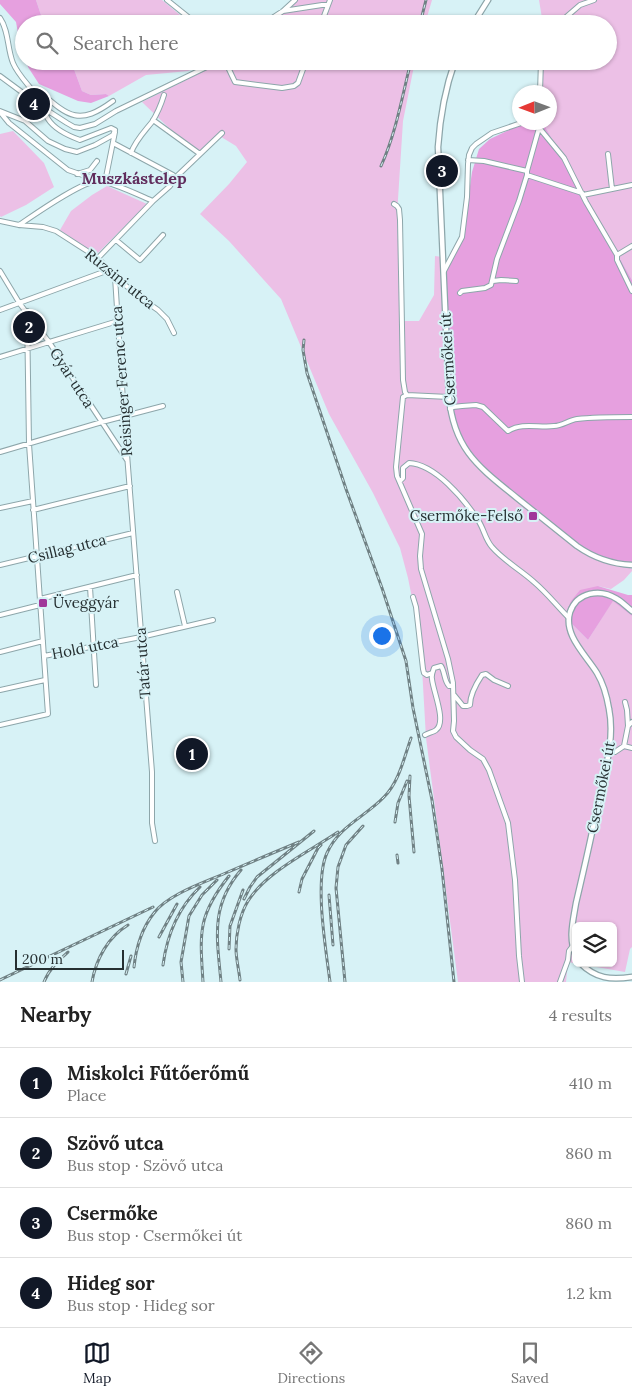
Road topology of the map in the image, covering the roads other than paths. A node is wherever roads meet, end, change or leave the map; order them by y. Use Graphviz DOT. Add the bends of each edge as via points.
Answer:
graph roads {
  1 [pos="167,0"];
  2 [pos="295,0"];
  3 [pos="330,0"];
  4 [pos="488,0"];
  5 [pos="594,0"];
  6 [pos="328,6"];
  7 [pos="283,11"];
  8 [pos="186,15"];
  9 [pos="277,15"];
  10 [pos="324,15"];
  11 [pos="479,15"];
  12 [pos="568,15"];
  13 [pos="0,18"];
  14 [pos="15,67"];
  15 [pos="17,70"];
  16 [pos="201,70"];
  17 [pos="229,70"];
  18 [pos="303,70"];
  19 [pos="452,70"];
  20 [pos="540,70"];
  21 [pos="0,76"];
  22 [pos="540,85"];
  23 [pos="34,92"];
  24 [pos="164,95"];
  25 [pos="113,101"];
  26 [pos="42,107"];
  27 [pos="0,111"];
  28 [pos="153,120"];
  29 [pos="512,126"];
  30 [pos="116,130"];
  31 [pos="535,130"];
  32 [pos="541,130"];
  33 [pos="222,133"];
  34 [pos="113,143"];
  35 [pos="131,153"];
  36 [pos="200,154"];
  37 [pos="608,154"];
  38 [pos="468,160"];
  39 [pos="97,161"];
  40 [pos="527,173"];
  41 [pos="77,174"];
  42 [pos="174,178"];
  43 [pos="97,180"];
  44 [pos="106,182"];
  45 [pos="632,186"];
  46 [pos="612,189"];
  47 [pos="582,194"];
  48 [pos="153,201"];
  49 [pos="394,204"];
  50 [pos="0,221"];
  51 [pos="19,225"];
  52 [pos="163,236"];
  53 [pos="116,240"];
  54 [pos="632,246"];
  55 [pos="617,255"];
  56 [pos="98,258"];
  57 [pos="109,270"];
  58 [pos="0,271"];
  59 [pos="443,273"];
  60 [pos="115,277"];
  61 [pos="493,281"];
  62 [pos="516,281"];
  63 [pos="632,291"];
  64 [pos="460,293"];
  65 [pos="20,304"];
  66 [pos="0,310"];
  67 [pos="27,311"];
  68 [pos="118,321"];
  69 [pos="174,334"];
  70 [pos="49,342"];
  71 [pos="27,349"];
  72 [pos="0,357"];
  73 [pos="407,395"];
  74 [pos="449,397"];
  75 [pos="163,406"];
  76 [pos="450,409"];
  77 [pos="124,416"];
  78 [pos="632,417"];
  79 [pos="102,422"];
  80 [pos="29,444"];
  81 [pos="0,452"];
  82 [pos="128,460"];
  83 [pos="400,481"];
  84 [pos="130,486"];
  85 [pos="33,501"];
  86 [pos="0,508"];
  87 [pos="33,510"];
  88 [pos="134,533"];
  89 [pos="37,557"];
  90 [pos="0,565"];
  91 [pos="632,565"];
  92 [pos="137,575"];
  93 [pos="90,587"];
  94 [pos="177,592"];
  95 [pos="413,597"];
  96 [pos="40,598"];
  97 [pos="40,605"];
  98 [pos="632,611"];
  99 [pos="0,615"];
  100 [pos="569,618"];
  101 [pos="213,620"];
  102 [pos="185,626"];
  103 [pos="141,637"];
  104 [pos="43,641"];
  105 [pos="94,646"];
  106 [pos="0,652"];
  107 [pos="44,656"];
  108 [pos="432,673"];
  109 [pos="46,680"];
  110 [pos="453,683"];
  111 [pos="96,685"];
  112 [pos="508,686"];
  113 [pos="0,690"];
  114 [pos="454,694"];
  115 [pos="625,702"];
  116 [pos="632,722"];
  117 [pos="0,725"];
  118 [pos="628,726"];
  119 [pos="425,735"];
  120 [pos="624,746"];
  121 [pos="632,748"];
  122 [pos="608,751"];
  123 [pos="155,841"];
  124 [pos="573,922"];
  125 [pos="572,946"];
  126 [pos="585,967"];
  127 [pos="632,977"];
  128 [pos="522,982"];
  129 [pos="560,982"];
  1 -- 8 [label="street"];
  2 -- 7 [label="street"];
  3 -- 6 [label="street"];
  4 -- 11 [label="main road"];
  5 -- 12 [label="street" via="580,5"];
  6 -- 7 [label="street"];
  6 -- 10 [label="street"];
  7 -- 9 [label="street"];
  13 -- 14 [label="street" via="5,25"];
  15 -- 23 [label="street"];
  16 -- 26 [label="street" via="86,127 74,127"];
  17 -- 18 [label="street" via="235,82 282,88 298,83"];
  19 -- 59 [label="main road, Csermőkei út" via="446,89 438,147"];
  20 -- 22 [label="street"];
  21 -- 26 [label="street"];
  23 -- 25 [label="street" via="40,92 75,116 88,116"];
  23 -- 26 [label="street"];
  24 -- 28 [label="street"];
  26 -- 30 [label="street" via="48,120 67,136 80,140 111,128"];
  27 -- 30 [label="street" via="25,121 48,141 77,152 113,135"];
  27 -- 41 [label="street" via="9,123"];
  28 -- 35 [label="street"];
  28 -- 36 [label="street"];
  29 -- 38 [label="street" via="483,138 472,148"];
  30 -- 34 [label="street"];
  31 -- 40 [label="street"];
  32 -- 47 [label="street" via="564,158"];
  33 -- 36 [label="street"];
  34 -- 35 [label="street"];
  34 -- 44 [label="street"];
  35 -- 42 [label="street"];
  36 -- 42 [label="street"];
  37 -- 46 [label="street"];
  38 -- 40 [label="street"];
  38 -- 59 [label="street" via="462,237"];
  39 -- 41 [label="street" via="90,170"];
  40 -- 47 [label="street"];
  40 -- 61 [label="street" via="496,260"];
  41 -- 43 [label="street"];
  42 -- 48 [label="street"];
  43 -- 44 [label="street"];
  43 -- 51 [label="street"];
  44 -- 48 [label="street"];
  45 -- 46 [label="street"];
  46 -- 47 [label="street"];
  47 -- 55 [label="street"];
  48 -- 53 [label="street"];
  49 -- 73 [label="street" via="399,209 400,220 403,380"];
  50 -- 51 [label="street, Ruzsini utca"];
  51 -- 56 [label="street, Ruzsini utca" via="56,231"];
  52 -- 53 [label="street" via="140,260"];
  53 -- 56 [label="street"];
  54 -- 55 [label="street"];
  55 -- 63 [label="street"];
  56 -- 57 [label="street, Ruzsini utca"];
  57 -- 60 [label="street, Ruzsini utca"];
  57 -- 65 [label="street"];
  58 -- 65 [label="street, Gyár utca"];
  59 -- 74 [label="main road, Csermőkei út"];
  60 -- 68 [label="street, Reisinger Ferenc utca"];
  60 -- 69 [label="street, Ruzsini utca" via="168,318"];
  61 -- 62 [label="street"];
  61 -- 64 [label="street" via="485,288"];
  65 -- 66 [label="street"];
  65 -- 67 [label="street, Gyár utca"];
  67 -- 70 [label="street, Gyár utca"];
  67 -- 71 [label="street"];
  68 -- 70 [label="street"];
  68 -- 77 [label="street, Reisinger Ferenc utca"];
  70 -- 71 [label="street"];
  70 -- 79 [label="street, Gyár utca"];
  71 -- 72 [label="street"];
  71 -- 80 [label="street"];
  73 -- 74 [label="street"];
  73 -- 83 [label="street" via="403,397 396,461"];
  74 -- 76 [label="main road, Csermőkei út"];
  75 -- 77 [label="street"];
  76 -- 78 [label="street" via="483,407 508,431 529,426 557,426 574,420"];
  76 -- 91 [label="main road, Csermőkei út" via="465,448 489,476 586,552 604,561"];
  77 -- 79 [label="street"];
  77 -- 82 [label="street, Reisinger Ferenc utca"];
  79 -- 80 [label="street"];
  79 -- 82 [label="street, Gyár utca"];
  80 -- 81 [label="street"];
  80 -- 85 [label="street"];
  82 -- 84 [label="street, Reisinger Ferenc utca"];
  83 -- 100 [label="street" via="403,468 409,463 418,464 440,477 479,522 493,549 536,583"];
  83 -- 110 [label="street" via="422,534 421,568"];
  84 -- 87 [label="street"];
  84 -- 88 [label="street, Tatár utca"];
  85 -- 86 [label="street"];
  85 -- 87 [label="street"];
  87 -- 89 [label="street"];
  88 -- 89 [label="street, Csillag utca"];
  88 -- 92 [label="street, Tatár utca"];
  89 -- 90 [label="street, Csillag utca"];
  89 -- 96 [label="street"];
  92 -- 93 [label="street"];
  92 -- 103 [label="street, Tatár utca"];
  93 -- 96 [label="street"];
  93 -- 105 [label="street"];
  94 -- 102 [label="street"];
  95 -- 108 [label="street" via="423,669 427,675"];
  96 -- 97 [label="street"];
  97 -- 99 [label="street"];
  97 -- 104 [label="street"];
  98 -- 100 [label="main road" via="608,594 596,592 575,603"];
  100 -- 122 [label="main road, Csermőkei út" via="572,636 597,674 608,700 611,732"];
  101 -- 102 [label="street, Hold utca"];
  102 -- 103 [label="street, Hold utca"];
  103 -- 105 [label="street, Hold utca"];
  103 -- 123 [label="street, Tatár utca"];
  104 -- 106 [label="street"];
  104 -- 107 [label="street"];
  105 -- 107 [label="street, Hold utca"];
  105 -- 111 [label="street"];
  107 -- 109 [label="street"];
  108 -- 110 [label="street" via="434,668 441,666 447,684 452,686"];
  108 -- 119 [label="street" via="440,719 439,727"];
  109 -- 113 [label="street"];
  109 -- 117 [label="street" via="48,714"];
  110 -- 114 [label="street"];
  112 -- 114 [label="street" via="486,674 478,681 470,705 463,706"];
  114 -- 128 [label="street" via="453,730 489,770 508,824"];
  115 -- 118 [label="street"];
  116 -- 118 [label="street"];
  118 -- 120 [label="street"];
  120 -- 121 [label="street"];
  120 -- 122 [label="street" via="615,752"];
  122 -- 124 [label="main road, Csermőkei út"];
  125 -- 129 [label="street"];
  126 -- 127 [label="main road" via="596,976"];
}
